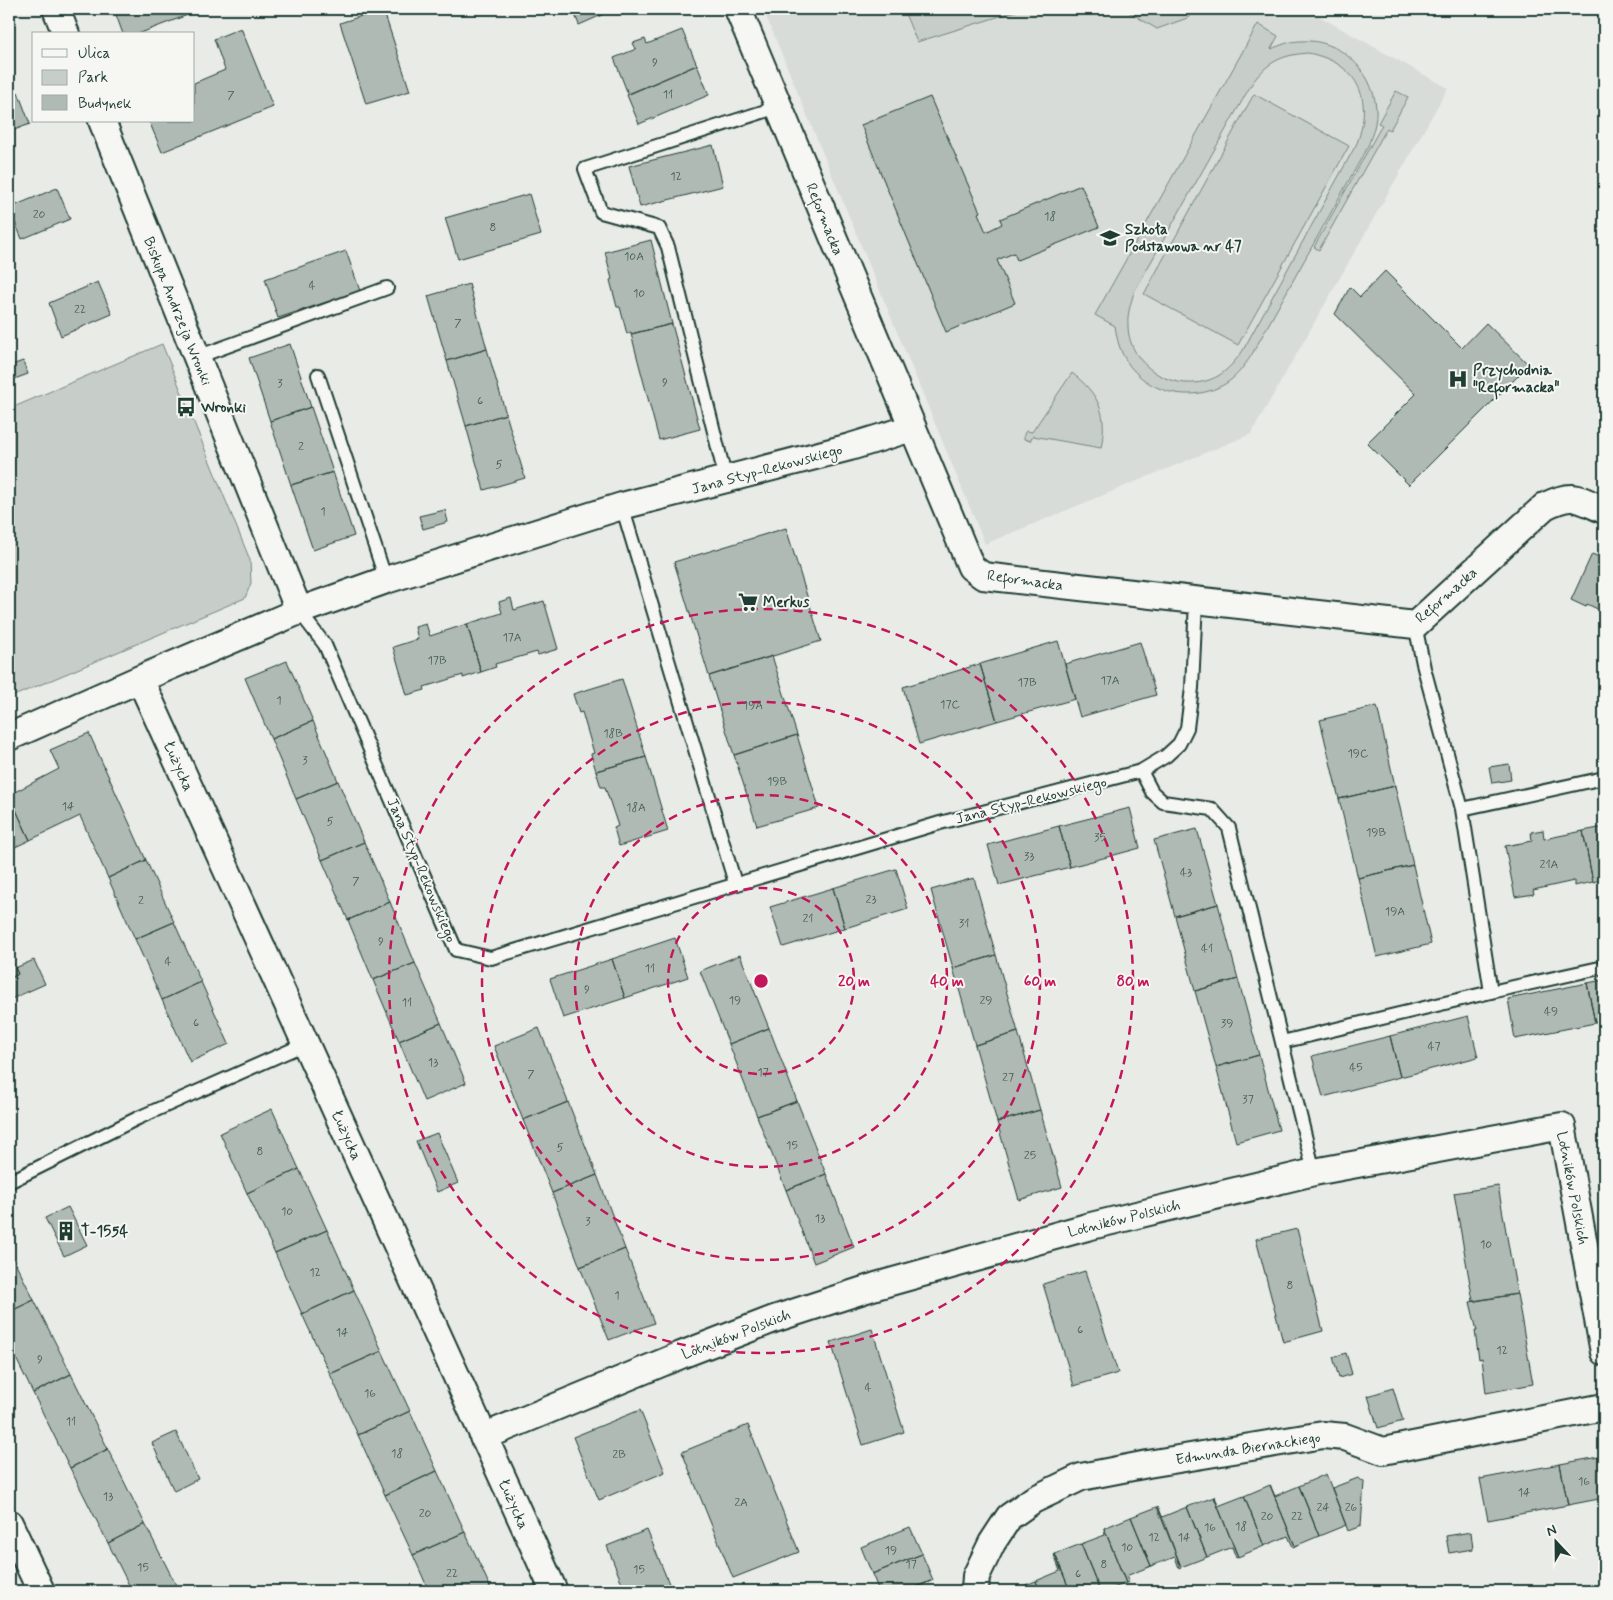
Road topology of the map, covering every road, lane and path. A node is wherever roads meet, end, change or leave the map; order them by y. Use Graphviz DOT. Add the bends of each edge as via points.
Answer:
graph roads {
  1 [pos="56,9"];
  2 [pos="738,9"];
  3 [pos="65,32"];
  4 [pos="778,107"];
  5 [pos="102,122"];
  6 [pos="387,288"];
  7 [pos="197,357"];
  8 [pos="318,375"];
  9 [pos="912,428"];
  10 [pos="726,480"];
  11 [pos="622,506"];
  12 [pos="1604,510"];
  13 [pos="386,580"];
  14 [pos="1196,600"];
  15 [pos="299,612"];
  16 [pos="1415,626"];
  17 [pos="140,679"];
  18 [pos="9,737"];
  19 [pos="1141,771"];
  20 [pos="1604,778"];
  21 [pos="1462,809"];
  22 [pos="735,883"];
  23 [pos="1604,967"];
  24 [pos="1491,992"];
  25 [pos="1282,1042"];
  26 [pos="305,1044"];
  27 [pos="1314,1172"];
  28 [pos="9,1182"];
  29 [pos="1604,1352"];
  30 [pos="1604,1407"];
  31 [pos="483,1437"];
  32 [pos="9,1524"];
  33 [pos="42,1591"];
  34 [pos="554,1591"];
  35 [pos="975,1591"];
  1 -- 3 [label="street"];
  2 -- 4 [label="street, Reformacka"];
  4 -- 9 [label="street, Reformacka"];
  4 -- 10 [label="lane" via="585,169 601,212 659,228 668,247"];
  5 -- 7 [label="street, Biskupa Andrzeja Wronki"];
  6 -- 7 [label="lane"];
  7 -- 15 [label="street, Biskupa Andrzeja Wronki"];
  8 -- 13 [label="lane"];
  9 -- 10 [label="street, Jana Styp-Rekowskiego"];
  9 -- 14 [label="street, Reformacka" via="971,567 983,576"];
  10 -- 11 [label="street, Jana Styp-Rekowskiego"];
  11 -- 13 [label="street, Jana Styp-Rekowskiego"];
  11 -- 22 [label="lane"];
  12 -- 16 [label="street, Reformacka" via="1576,498 1562,498 1545,506"];
  13 -- 15 [label="street, Jana Styp-Rekowskiego"];
  14 -- 16 [label="street, Reformacka"];
  14 -- 19 [label="lane, Jana Styp-Rekowskiego" via="1187,728 1179,744"];
  15 -- 17 [label="street, Jana Styp-Rekowskiego"];
  15 -- 22 [label="lane, Jana Styp-Rekowskiego" via="325,645 456,950 491,958"];
  16 -- 21 [label="lane"];
  17 -- 18 [label="street, Jana Styp-Rekowskiego"];
  17 -- 26 [label="street, Łużycka"];
  19 -- 22 [label="lane, Jana Styp-Rekowskiego" via="940,823"];
  19 -- 25 [label="lane" via="1152,792 1163,802 1212,809 1229,828"];
  20 -- 21 [label="lane"];
  21 -- 24 [label="lane"];
  23 -- 24 [label="lane"];
  24 -- 25 [label="lane"];
  25 -- 27 [label="lane"];
  26 -- 28 [label="lane" via="138,1118"];
  26 -- 31 [label="street, Łużycka"];
  27 -- 29 [label="street, Lotników Polskich" via="1562,1126"];
  27 -- 31 [label="street, Lotników Polskich" via="1087,1227 876,1286 774,1319"];
  30 -- 35 [label="street, Edmunda Biernackiego" via="1382,1451 1345,1437 1323,1435 1082,1478 1033,1500 1009,1517 976,1576"];
  31 -- 34 [label="street, Łużycka"];
  32 -- 33 [label="street"];
}
